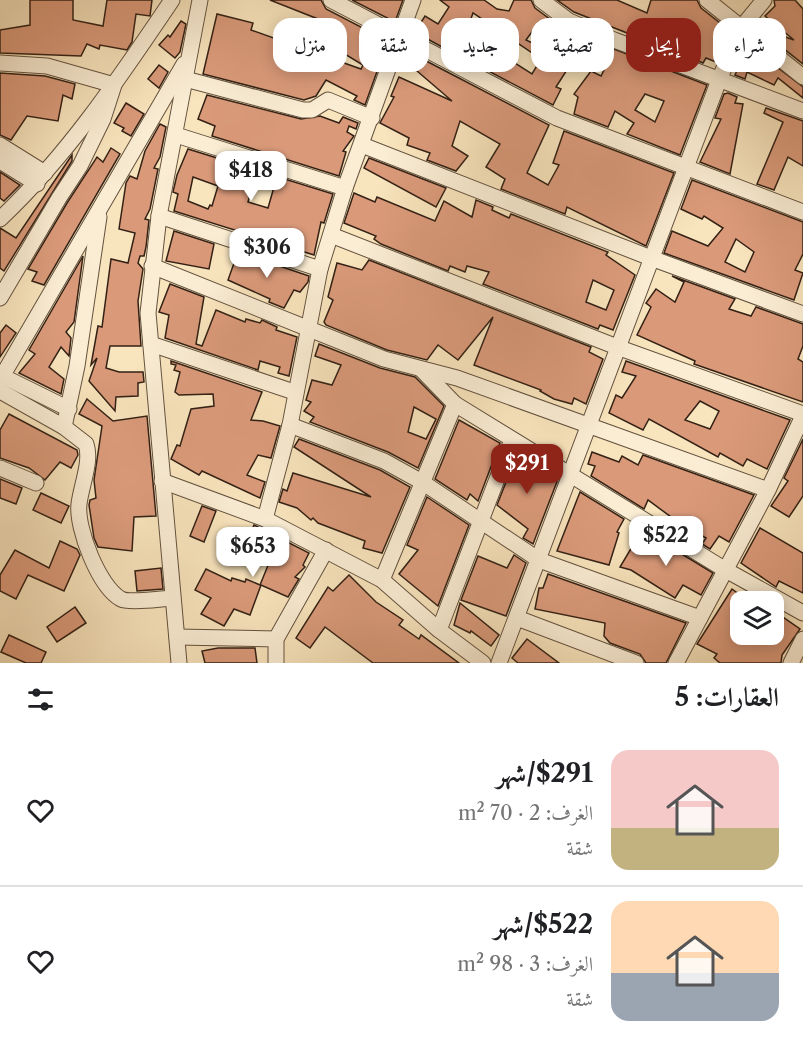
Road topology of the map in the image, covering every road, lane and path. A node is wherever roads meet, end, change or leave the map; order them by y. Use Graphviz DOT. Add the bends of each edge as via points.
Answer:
graph roads {
  1 [pos="172,0"];
  2 [pos="200,0"];
  3 [pos="331,0"];
  4 [pos="413,0"];
  5 [pos="541,0"];
  6 [pos="707,0"];
  7 [pos="764,0"];
  8 [pos="366,18"];
  9 [pos="406,18"];
  10 [pos="729,18"];
  11 [pos="749,18"];
  12 [pos="429,51"];
  13 [pos="188,57"];
  14 [pos="0,63"];
  15 [pos="786,64"];
  16 [pos="388,72"];
  17 [pos="722,72"];
  18 [pos="803,77"];
  19 [pos="185,79"];
  20 [pos="719,80"];
  21 [pos="114,85"];
  22 [pos="803,111"];
  23 [pos="372,118"];
  24 [pos="176,135"];
  25 [pos="0,145"];
  26 [pos="362,145"];
  27 [pos="0,161"];
  28 [pos="687,168"];
  29 [pos="41,178"];
  30 [pos="345,188"];
  31 [pos="100,211"];
  32 [pos="803,212"];
  33 [pos="159,216"];
  34 [pos="0,219"];
  35 [pos="331,235"];
  36 [pos="651,258"];
  37 [pos="152,266"];
  38 [pos="320,269"];
  39 [pos="0,298"];
  40 [pos="803,314"];
  41 [pos="308,328"];
  42 [pos="151,344"];
  43 [pos="617,347"];
  44 [pos="422,370"];
  45 [pos="0,380"];
  46 [pos="294,392"];
  47 [pos="455,404"];
  48 [pos="69,409"];
  49 [pos="803,415"];
  50 [pos="290,425"];
  51 [pos="589,426"];
  52 [pos="64,427"];
  53 [pos="512,440"];
  54 [pos="0,468"];
  55 [pos="570,473"];
  56 [pos="162,481"];
  57 [pos="422,482"];
  58 [pos="36,483"];
  59 [pos="768,490"];
  60 [pos="265,519"];
  61 [pos="482,523"];
  62 [pos="326,550"];
  63 [pos="539,560"];
  64 [pos="724,569"];
  65 [pos="382,580"];
  66 [pos="172,598"];
  67 [pos="803,613"];
  68 [pos="518,618"];
  69 [pos="700,618"];
  70 [pos="439,630"];
  71 [pos="177,638"];
  72 [pos="276,639"];
  73 [pos="803,639"];
  74 [pos="678,662"];
  75 [pos="179,663"];
  76 [pos="276,663"];
  77 [pos="483,663"];
  78 [pos="499,663"];
  79 [pos="636,663"];
  80 [pos="790,663"];
  1 -- 21 [label="street"];
  2 -- 13 [label="street"];
  3 -- 8 [label="street"];
  4 -- 9 [label="street"];
  5 -- 20 [label="street" via="569,21"];
  6 -- 10 [label="street"];
  7 -- 11 [label="street"];
  12 -- 28 [label="street" via="556,118"];
  13 -- 19 [label="street"];
  13 -- 31 [label="street"];
  14 -- 21 [label="street" via="47,66"];
  15 -- 18 [label="street"];
  16 -- 23 [label="street"];
  17 -- 20 [label="street"];
  19 -- 23 [label="street" via="303,110 312,110 327,100"];
  19 -- 24 [label="street"];
  20 -- 22 [label="street"];
  20 -- 28 [label="street"];
  21 -- 29 [label="street"];
  21 -- 39 [label="street" via="103,119 80,166"];
  23 -- 26 [label="street"];
  24 -- 30 [label="street"];
  24 -- 33 [label="street"];
  25 -- 29 [label="street"];
  26 -- 30 [label="street"];
  26 -- 36 [label="street"];
  27 -- 29 [label="street"];
  28 -- 32 [label="street"];
  28 -- 36 [label="street"];
  29 -- 34 [label="street"];
  30 -- 35 [label="street"];
  31 -- 45 [label="street"];
  31 -- 48 [label="street"];
  33 -- 37 [label="street"];
  33 -- 38 [label="street"];
  35 -- 38 [label="street"];
  35 -- 43 [label="street"];
  36 -- 40 [label="street"];
  36 -- 43 [label="street"];
  37 -- 41 [label="street"];
  37 -- 42 [label="street" via="148,313"];
  38 -- 41 [label="street"];
  41 -- 44 [label="street"];
  41 -- 46 [label="street"];
  42 -- 46 [label="street"];
  42 -- 56 [label="street"];
  43 -- 49 [label="street"];
  43 -- 51 [label="street"];
  44 -- 47 [label="street"];
  44 -- 51 [label="street" via="457,378"];
  45 -- 48 [label="street"];
  45 -- 52 [label="street"];
  46 -- 50 [label="street"];
  47 -- 53 [label="street"];
  47 -- 57 [label="street"];
  48 -- 52 [label="street"];
  49 -- 59 [label="street"];
  50 -- 57 [label="street" via="384,461"];
  50 -- 60 [label="street"];
  51 -- 55 [label="street"];
  51 -- 59 [label="street"];
  52 -- 66 [label="street" via="88,447 79,524 94,562 122,600"];
  53 -- 55 [label="street"];
  53 -- 61 [label="street"];
  54 -- 58 [label="street"];
  55 -- 63 [label="street"];
  55 -- 64 [label="street"];
  56 -- 60 [label="street"];
  56 -- 66 [label="street"];
  57 -- 61 [label="street"];
  57 -- 65 [label="street"];
  59 -- 64 [label="street"];
  60 -- 62 [label="street"];
  61 -- 63 [label="street"];
  61 -- 70 [label="street"];
  62 -- 65 [label="street"];
  62 -- 72 [label="street"];
  63 -- 68 [label="street"];
  63 -- 69 [label="street"];
  64 -- 67 [label="street"];
  64 -- 69 [label="street"];
  65 -- 70 [label="street"];
  66 -- 71 [label="street"];
  68 -- 78 [label="street"];
  68 -- 79 [label="street"];
  69 -- 74 [label="street"];
  70 -- 77 [label="street"];
  71 -- 72 [label="street"];
  71 -- 75 [label="street"];
  72 -- 76 [label="street"];
  73 -- 80 [label="street"];
}
